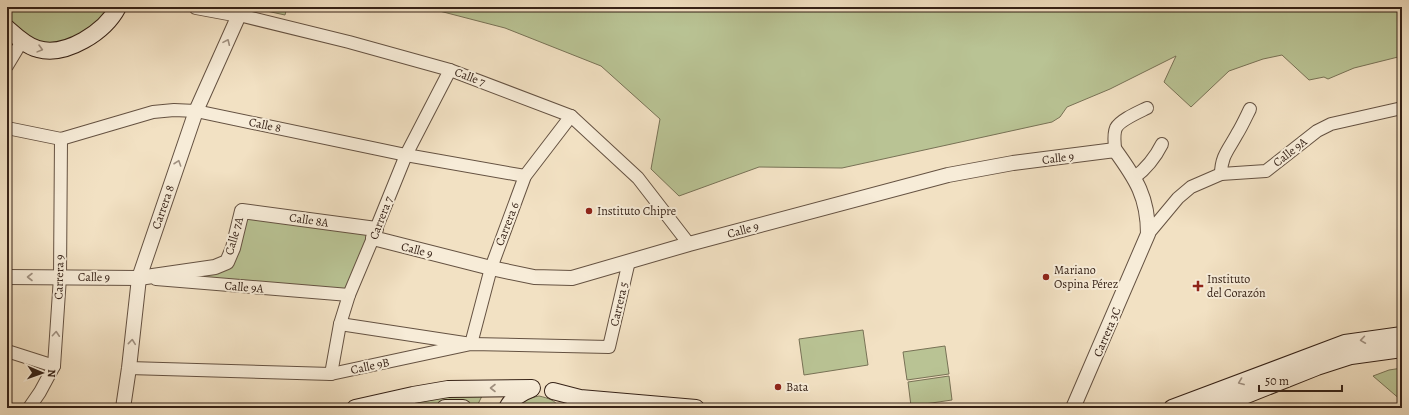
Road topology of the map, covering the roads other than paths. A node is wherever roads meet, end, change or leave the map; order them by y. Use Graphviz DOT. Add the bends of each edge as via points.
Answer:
graph roads {
  1 [pos="118,7"];
  2 [pos="196,7"];
  3 [pos="239,15"];
  4 [pos="7,28"];
  5 [pos="22,41"];
  6 [pos="7,66"];
  7 [pos="450,70"];
  8 [pos="1147,108"];
  9 [pos="1402,108"];
  10 [pos="1250,109"];
  11 [pos="196,111"];
  12 [pos="571,116"];
  13 [pos="7,128"];
  14 [pos="61,139"];
  15 [pos="1162,144"];
  16 [pos="1115,150"];
  17 [pos="406,155"];
  18 [pos="1221,174"];
  19 [pos="525,176"];
  20 [pos="1134,178"];
  21 [pos="242,210"];
  22 [pos="374,234"];
  23 [pos="1148,234"];
  24 [pos="689,244"];
  25 [pos="629,261"];
  26 [pos="227,262"];
  27 [pos="490,268"];
  28 [pos="7,277"];
  29 [pos="60,277"];
  30 [pos="138,278"];
  31 [pos="349,295"];
  32 [pos="340,324"];
  33 [pos="1402,335"];
  34 [pos="471,344"];
  35 [pos="609,347"];
  36 [pos="1402,349"];
  37 [pos="7,351"];
  38 [pos="54,366"];
  39 [pos="129,368"];
  40 [pos="331,374"];
  41 [pos="532,388"];
  42 [pos="552,391"];
  43 [pos="1219,407"];
  44 [pos="29,408"];
  45 [pos="123,408"];
  46 [pos="355,408"];
  47 [pos="445,408"];
  48 [pos="463,408"];
  49 [pos="507,408"];
  50 [pos="570,408"];
  51 [pos="696,408"];
  52 [pos="1073,408"];
  53 [pos="1172,408"];
  5 -- 1 [label="main road, one-way" via="36,49 47,51 76,45 106,24"];
  2 -- 3 [label="street, Calle 7"];
  3 -- 7 [label="street, Calle 7"];
  11 -- 3 [label="street, Carrera 8, one-way"];
  4 -- 5 [label="main road"];
  5 -- 6 [label="street"];
  7 -- 12 [label="street, Calle 7"];
  7 -- 17 [label="street, Carrera 7"];
  8 -- 16 [label="street" via="1116,127"];
  9 -- 18 [label="street, Calle 9A" via="1331,124 1317,131 1266,170"];
  10 -- 18 [label="street" via="1224,154"];
  11 -- 14 [label="street, Calle 8" via="152,112"];
  11 -- 17 [label="street, Calle 8"];
  30 -- 11 [label="street, Carrera 8, one-way"];
  12 -- 19 [label="street, Carrera 6"];
  12 -- 24 [label="street, Calle 7" via="638,178"];
  13 -- 14 [label="street, Calle 8"];
  14 -- 29 [label="street, Carrera 9"];
  15 -- 20 [label="street" via="1156,156"];
  16 -- 20 [label="street"];
  16 -- 24 [label="street, Calle 9" via="1013,163 948,175"];
  17 -- 19 [label="street, Calle 8"];
  17 -- 22 [label="street, Carrera 7"];
  18 -- 23 [label="street, Calle 9A" via="1191,187 1178,198"];
  19 -- 27 [label="street, Carrera 6"];
  20 -- 23 [label="street" via="1144,197"];
  21 -- 22 [label="street, Calle 8A"];
  21 -- 26 [label="street, Calle 7A"];
  22 -- 27 [label="street, Calle 9"];
  22 -- 31 [label="street, Carrera 7"];
  23 -- 52 [label="street, Carrera 3C"];
  24 -- 25 [label="street, Calle 9"];
  25 -- 27 [label="street, Calle 9" via="572,278 534,277"];
  25 -- 35 [label="street, Carrera 5"];
  26 -- 30 [label="street, Calle 9" via="215,267"];
  27 -- 34 [label="street, Carrera 6"];
  29 -- 28 [label="street, Calle 9, one-way"];
  29 -- 30 [label="street, Calle 9"];
  38 -- 29 [label="street, Carrera 9, one-way"];
  30 -- 31 [label="street, Calle 9A"];
  39 -- 30 [label="street, Carrera 8, one-way"];
  31 -- 32 [label="street, Carrera 7"];
  32 -- 34 [label="street"];
  32 -- 40 [label="street, Carrera 7"];
  33 -- 53 [label="main road, one-way" via="1345,343"];
  34 -- 35 [label="street, Calle 9B"];
  34 -- 40 [label="street, Calle 9B"];
  36 -- 43 [label="main road" via="1351,356"];
  37 -- 38 [label="street"];
  38 -- 44 [label="street, Carrera 9"];
  39 -- 40 [label="street, Calle 9B"];
  39 -- 45 [label="street, Carrera 8"];
  41 -- 42 [label="main road"];
  41 -- 46 [label="main road, one-way" via="448,389"];
  41 -- 49 [label="main road" via="514,398"];
  42 -- 50 [label="main road" via="561,396"];
  42 -- 51 [label="main road" via="580,398"];
  47 -- 48 [label="main road"];
}
